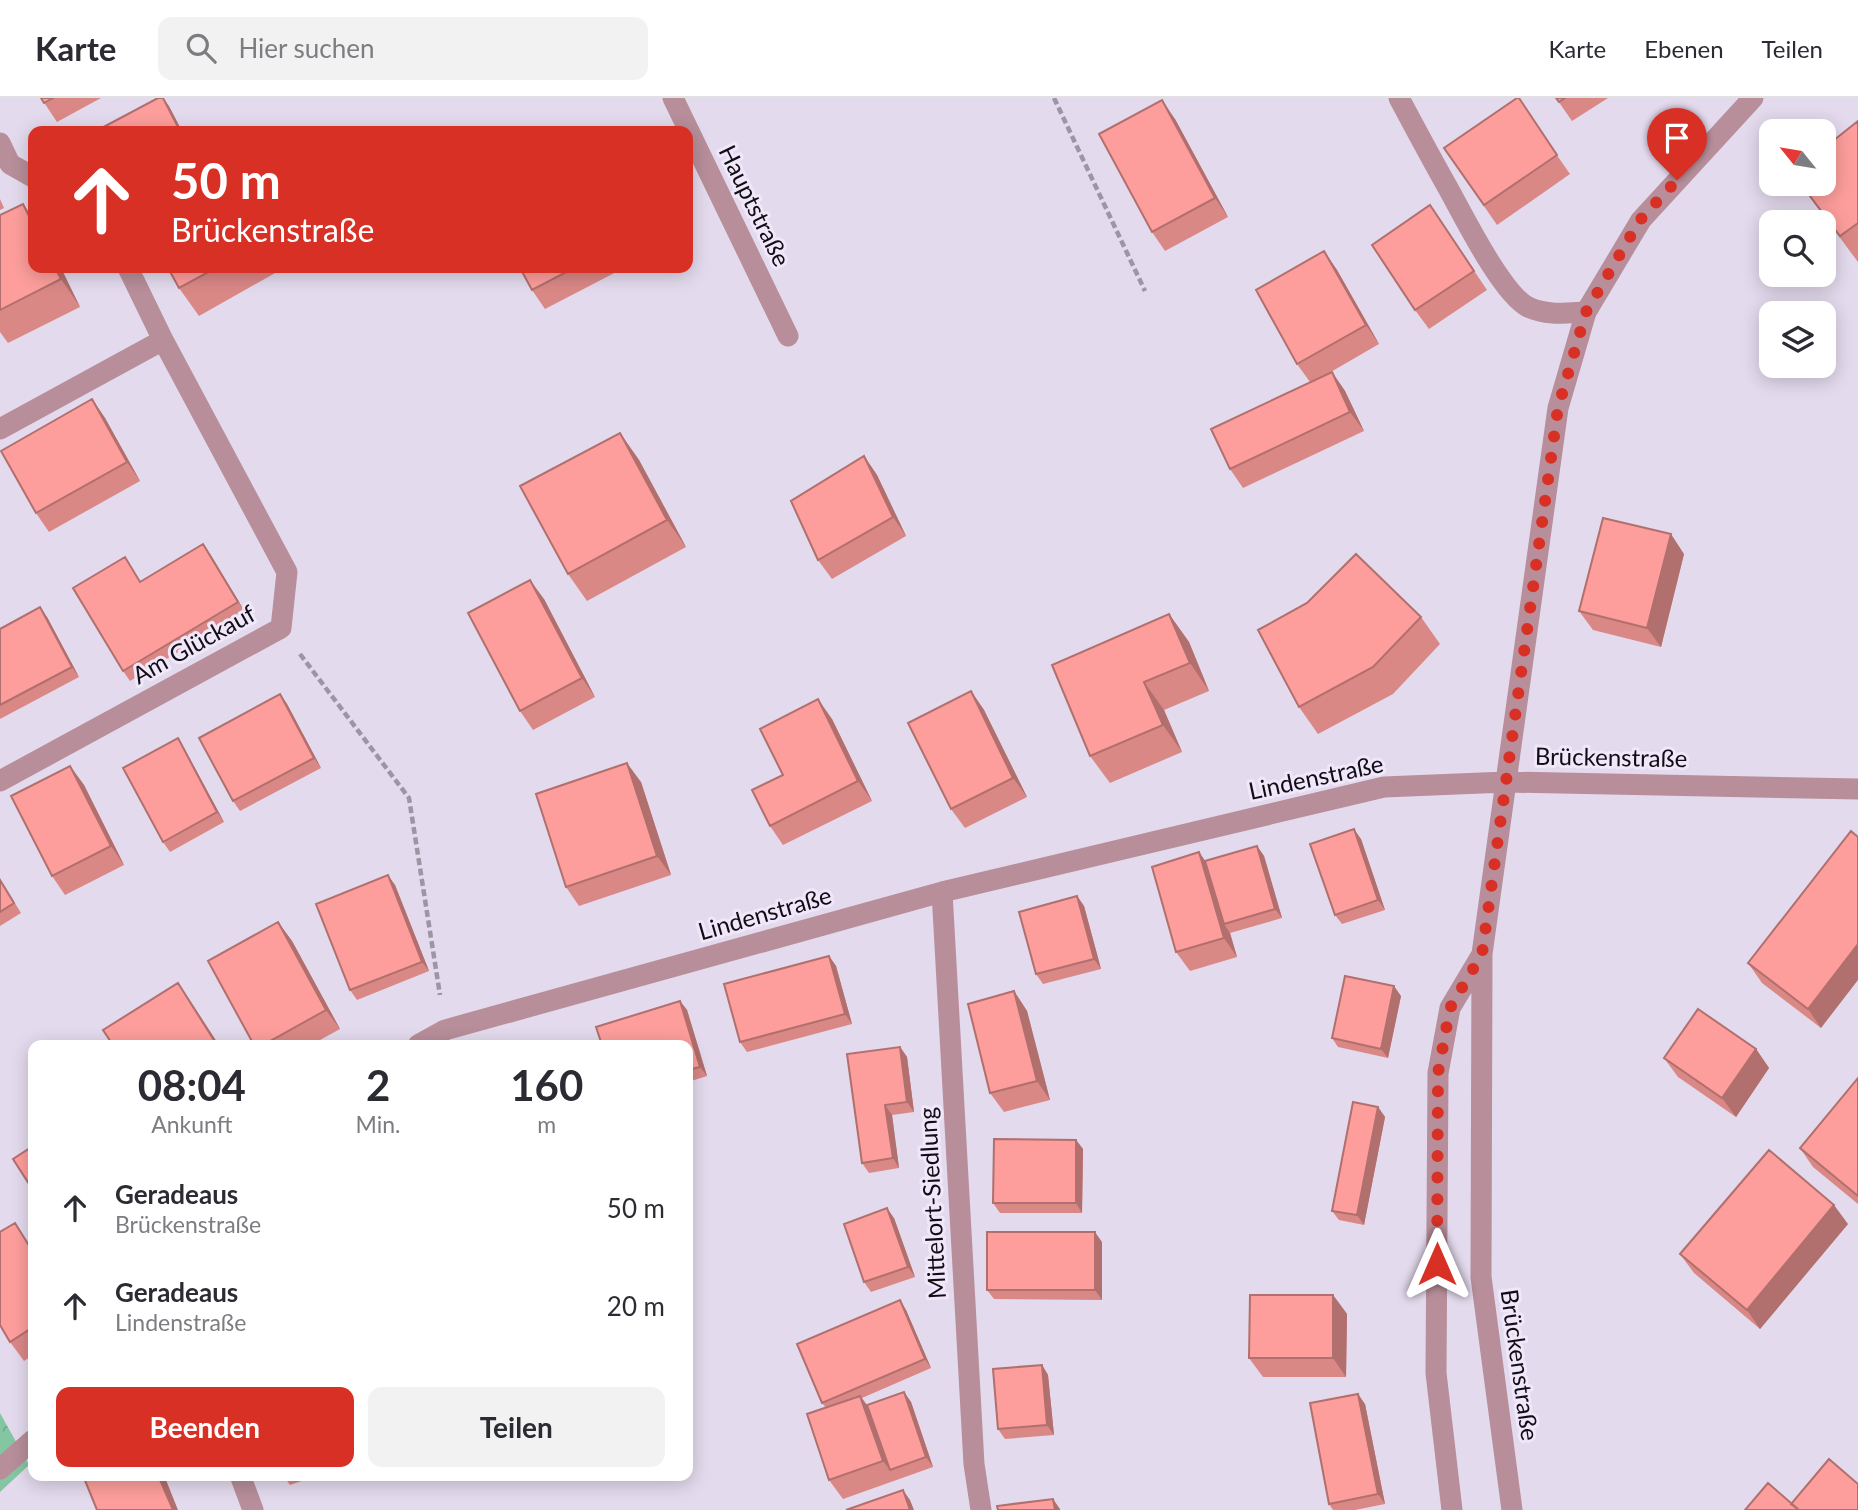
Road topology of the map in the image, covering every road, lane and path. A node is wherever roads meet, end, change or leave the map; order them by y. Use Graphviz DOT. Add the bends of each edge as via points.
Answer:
graph roads {
  1 [pos="673,98"];
  2 [pos="1054,98"];
  3 [pos="1399,98"];
  4 [pos="1753,98"];
  5 [pos="687,126"];
  6 [pos="693,139"];
  7 [pos="0,143"];
  8 [pos="28,174"];
  9 [pos="130,273"];
  10 [pos="1145,291"];
  11 [pos="1586,312"];
  12 [pos="788,336"];
  13 [pos="163,340"];
  14 [pos="0,429"];
  15 [pos="281,628"];
  16 [pos="0,781"];
  17 [pos="1506,782"];
  18 [pos="1858,789"];
  19 [pos="942,892"];
  20 [pos="1482,954"];
  21 [pos="445,1030"];
  22 [pos="427,1040"];
  23 [pos="28,1444"];
  24 [pos="0,1469"];
  25 [pos="242,1481"];
  26 [pos="253,1510"];
  27 [pos="981,1510"];
  28 [pos="1452,1510"];
  29 [pos="1512,1510"];
  1 -- 5 [label="street, Hauptstraße"];
  2 -- 10 [label="path"];
  3 -- 11 [label="street" via="1511,293 1540,312"];
  4 -- 11 [label="street" via="1640,220"];
  6 -- 12 [label="street, Hauptstraße"];
  7 -- 8 [label="street" via="10,164"];
  9 -- 13 [label="street, Am Glückauf"];
  11 -- 17 [label="street" via="1558,408"];
  13 -- 14 [label="street"];
  13 -- 15 [label="street, Am Glückauf" via="287,572"];
  15 -- 16 [label="street, Am Glückauf"];
  15 -- 21 [label="path" via="409,798"];
  17 -- 18 [label="street, Brückenstraße"];
  17 -- 19 [label="street, Lindenstraße" via="1384,787"];
  17 -- 20 [label="street, Brückenstraße"];
  19 -- 21 [label="street, Lindenstraße"];
  19 -- 27 [label="street, Mittelort-Siedlung" via="974,1464"];
  20 -- 28 [label="street" via="1450,1008 1438,1073 1436,1373"];
  20 -- 29 [label="street, Brückenstraße" via="1481,1277"];
  21 -- 22 [label="street, Lindenstraße"];
  23 -- 24 [label="street"];
  25 -- 26 [label="street"];
}
